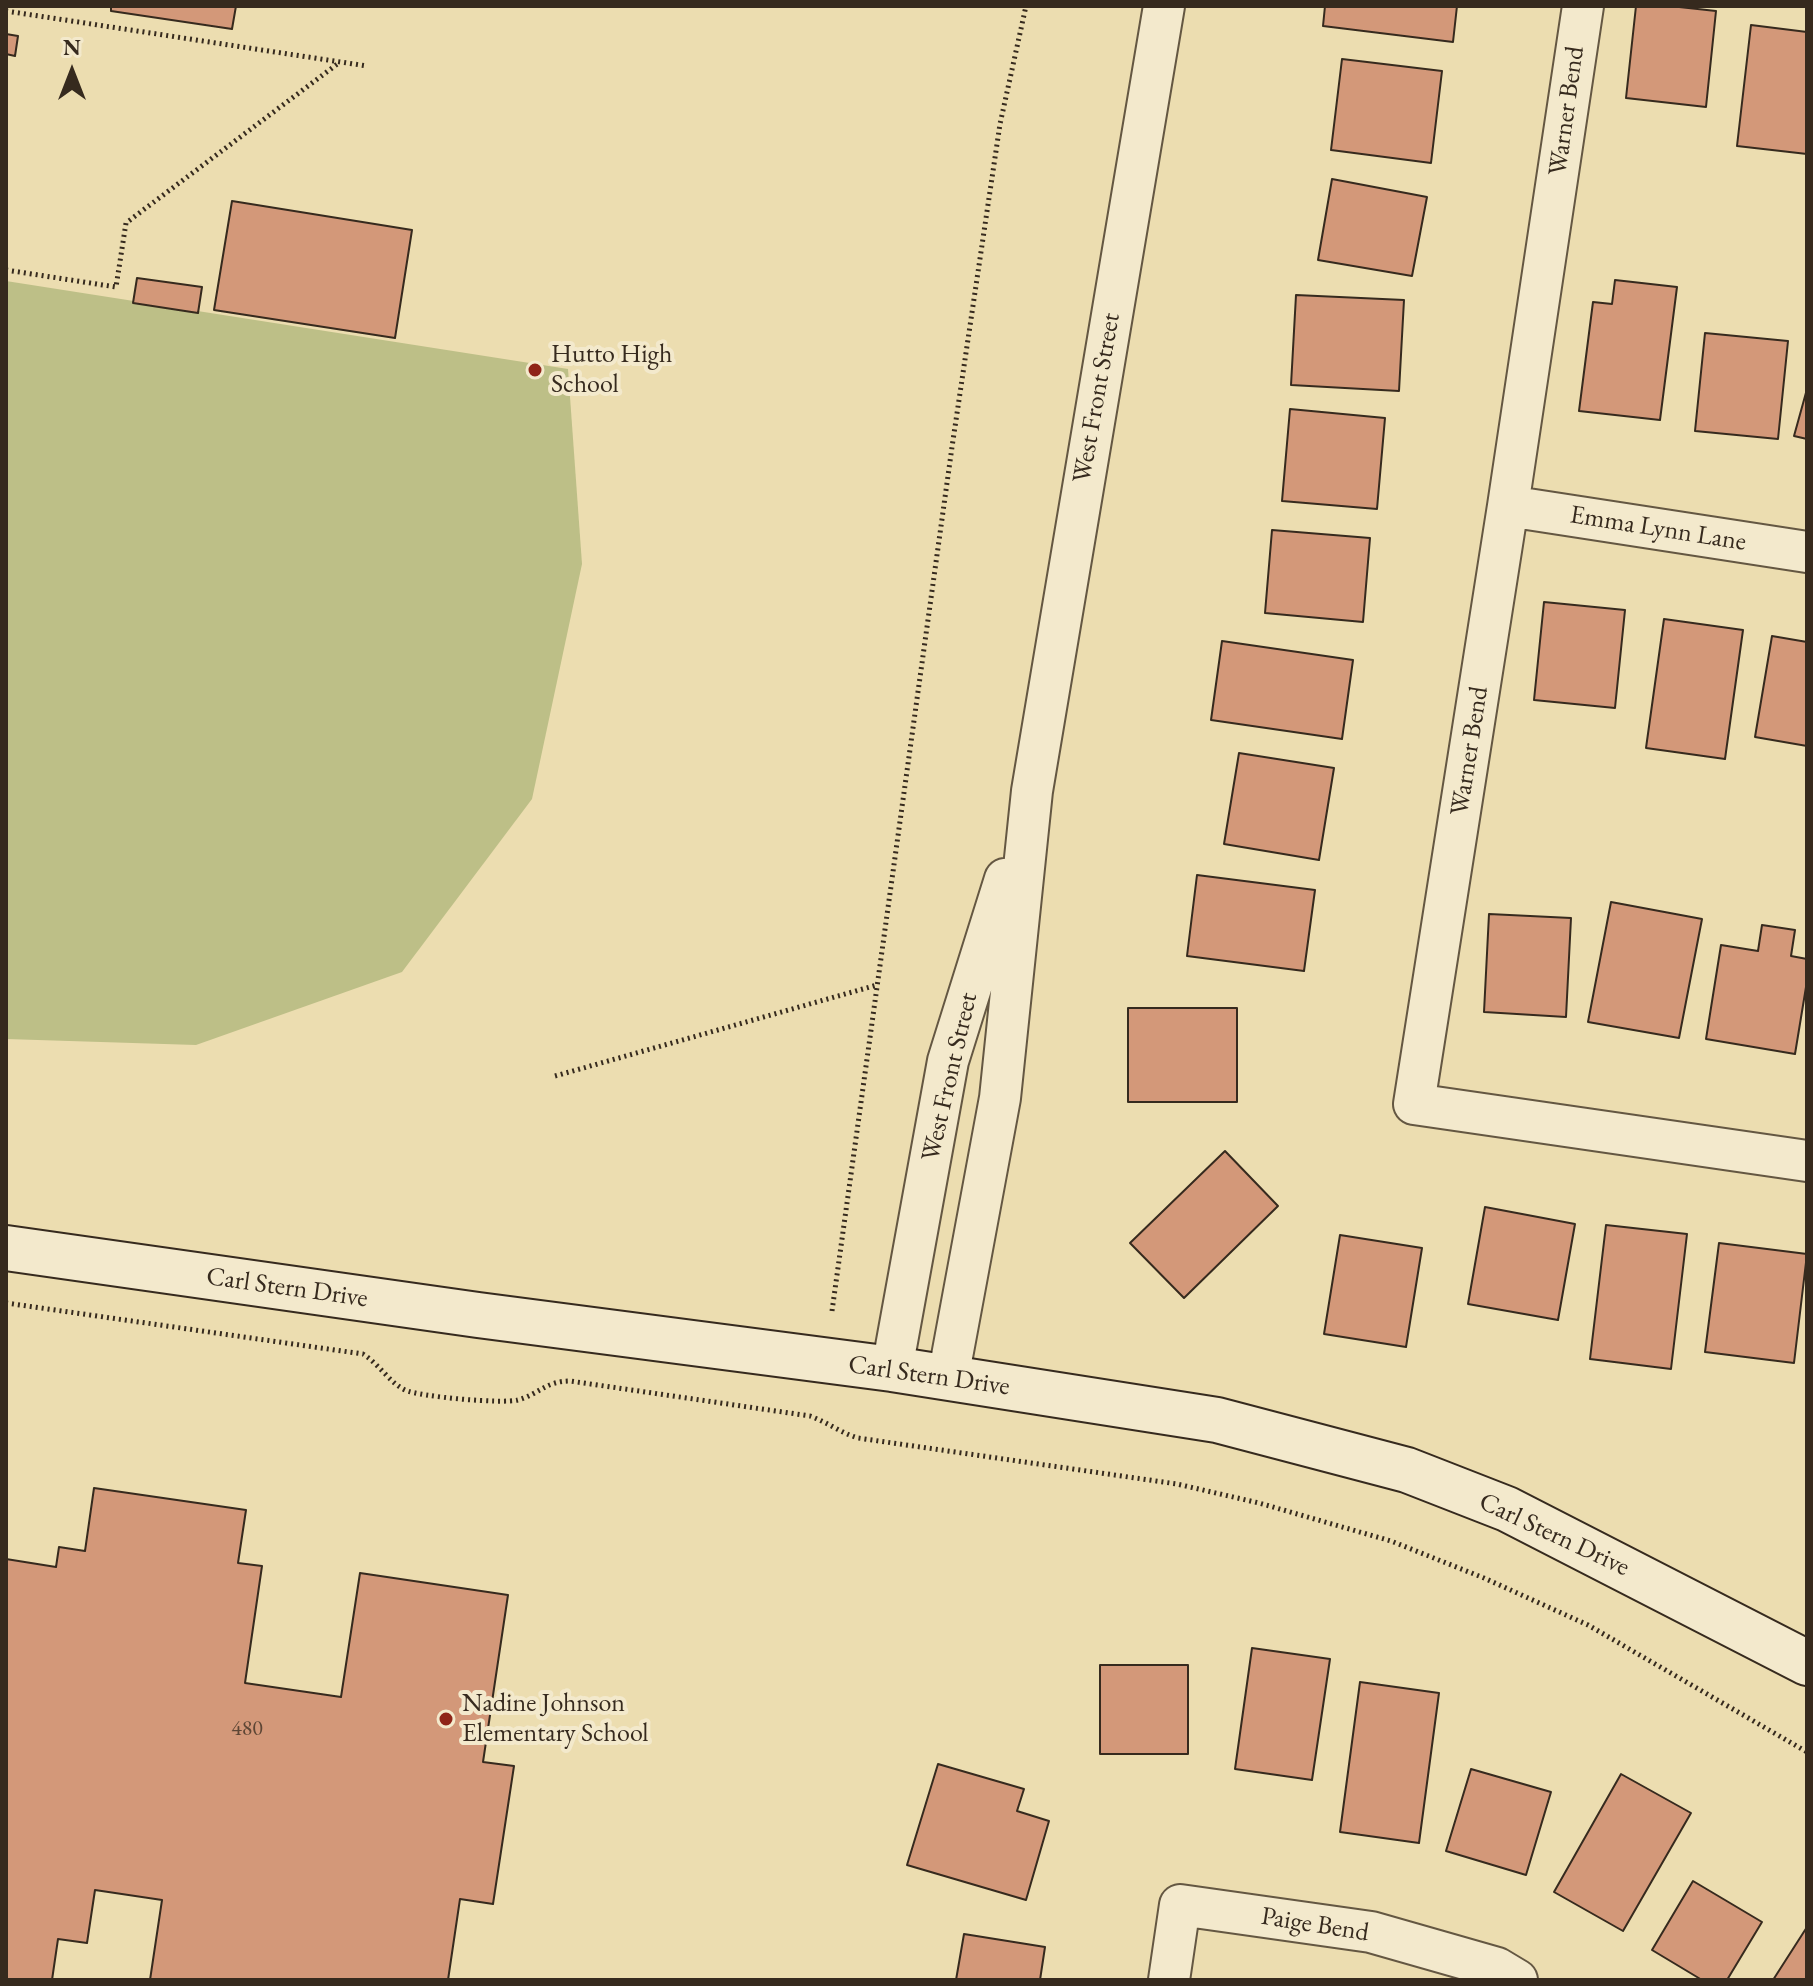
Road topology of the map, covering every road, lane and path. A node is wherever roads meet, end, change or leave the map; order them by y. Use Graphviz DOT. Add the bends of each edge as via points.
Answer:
graph roads {
  1 [pos="1026,6"];
  2 [pos="1164,6"];
  3 [pos="1583,6"];
  4 [pos="6,11"];
  5 [pos="340,62"];
  6 [pos="367,66"];
  7 [pos="6,270"];
  8 [pos="1508,506"];
  9 [pos="1807,552"];
  10 [pos="1032,791"];
  11 [pos="877,985"];
  12 [pos="555,1076"];
  13 [pos="1807,1161"];
  14 [pos="6,1248"];
  15 [pos="6,1303"];
  16 [pos="832,1311"];
  17 [pos="892,1369"];
  18 [pos="948,1378"];
  19 [pos="1807,1663"];
  20 [pos="1807,1752"];
  21 [pos="1169,1980"];
  22 [pos="1517,1980"];
  1 -- 11 [label="path" via="998,139"];
  2 -- 10 [label="street, West Front Street"];
  3 -- 8 [label="street, Warner Bend"];
  4 -- 5 [label="path"];
  5 -- 6 [label="path"];
  5 -- 7 [label="path" via="126,223 116,287"];
  8 -- 9 [label="street, Emma Lynn Lane"];
  8 -- 13 [label="street, Warner Bend" via="1414,1104"];
  10 -- 17 [label="street, West Front Street" via="948,1061"];
  10 -- 18 [label="street, West Front Street" via="1000,1098"];
  11 -- 12 [label="path"];
  11 -- 16 [label="path"];
  14 -- 17 [label="street, Carl Stern Drive"];
  15 -- 20 [label="path" via="363,1354 394,1383 430,1396 515,1401 555,1381 570,1381 810,1416 858,1438 1177,1484 1259,1503 1391,1541 1588,1625"];
  17 -- 18 [label="street, Carl Stern Drive"];
  18 -- 19 [label="street, Carl Stern Drive" via="1217,1420 1407,1470 1507,1509"];
  21 -- 22 [label="street, Paige Bend" via="1180,1905 1371,1932 1497,1968"];
}
